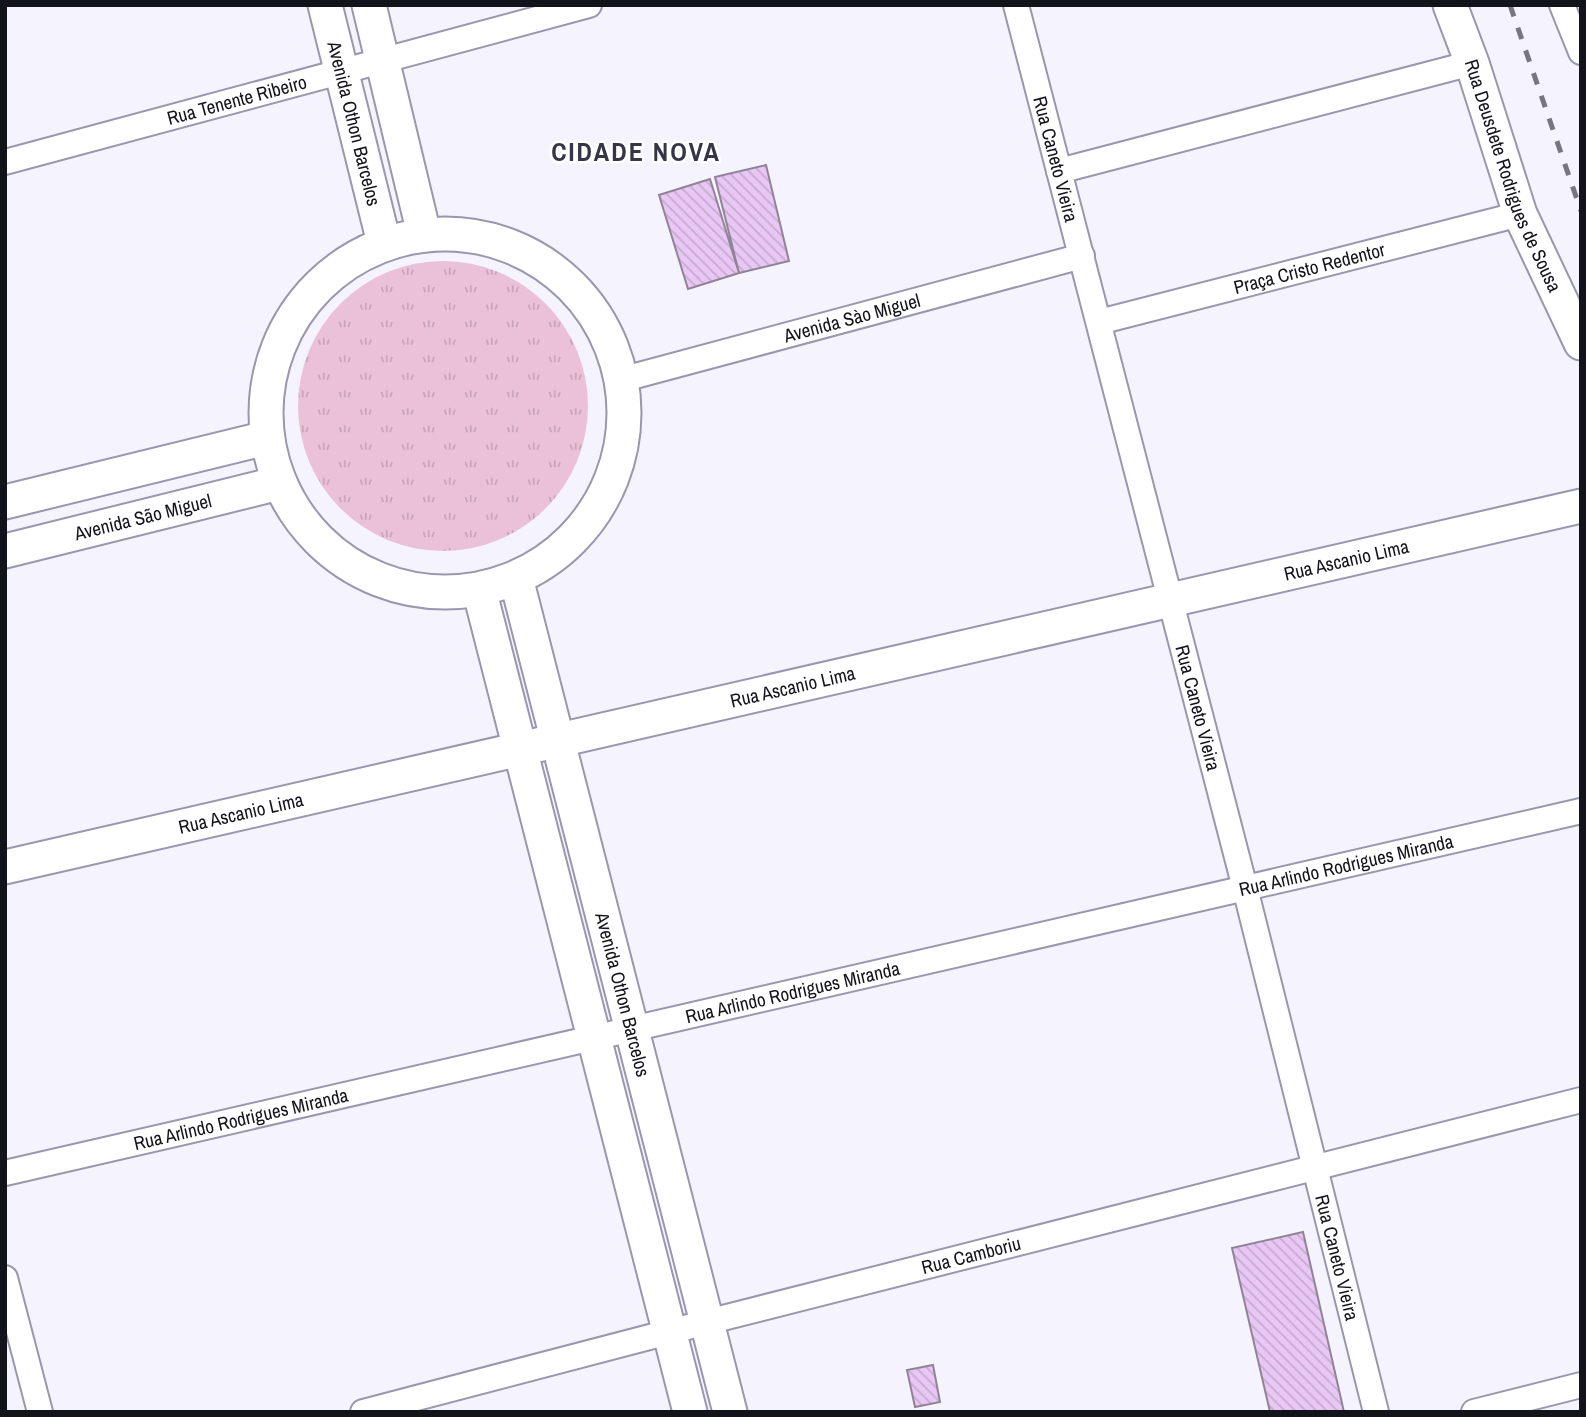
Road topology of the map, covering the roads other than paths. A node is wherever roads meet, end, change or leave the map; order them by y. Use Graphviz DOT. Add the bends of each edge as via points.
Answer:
graph roads {
  1 [pos="325,5"];
  2 [pos="369,5"];
  3 [pos="589,5"];
  4 [pos="1016,5"];
  5 [pos="1450,5"];
  6 [pos="1562,5"];
  7 [pos="1581,52"];
  8 [pos="383,59"];
  9 [pos="1472,62"];
  10 [pos="342,72"];
  11 [pos="5,162"];
  12 [pos="1059,171"];
  13 [pos="1520,214"];
  14 [pos="424,234"];
  15 [pos="384,243"];
  16 [pos="1082,256"];
  17 [pos="1099,322"];
  18 [pos="1581,343"];
  19 [pos="624,379"];
  20 [pos="266,438"];
  21 [pos="279,483"];
  22 [pos="5,502"];
  23 [pos="1581,506"];
  24 [pos="5,551"];
  25 [pos="516,579"];
  26 [pos="480,589"];
  27 [pos="1171,600"];
  28 [pos="559,741"];
  29 [pos="520,749"];
  30 [pos="1581,811"];
  31 [pos="5,867"];
  32 [pos="1245,888"];
  33 [pos="632,1029"];
  34 [pos="594,1038"];
  35 [pos="1581,1100"];
  36 [pos="1315,1167"];
  37 [pos="5,1173"];
  38 [pos="5,1278"];
  39 [pos="707,1322"];
  40 [pos="670,1332"];
  41 [pos="1581,1385"];
  42 [pos="40,1412"];
  43 [pos="363,1412"];
  44 [pos="691,1412"];
  45 [pos="730,1412"];
  46 [pos="1377,1412"];
  47 [pos="1474,1412"];
  1 -- 10 [label="street, Avenida Othon Barcelos"];
  2 -- 8 [label="street"];
  3 -- 8 [label="street, Rua Tenente Ribeiro"];
  4 -- 12 [label="street, Rua Caneto Vieira"];
  5 -- 9 [label="street, Rua Deusdete Rodrigues de Sousa"];
  6 -- 7 [label="street"];
  8 -- 10 [label="street, Rua Tenente Ribeiro"];
  8 -- 14 [label="street"];
  9 -- 12 [label="street"];
  9 -- 13 [label="street, Rua Deusdete Rodrigues de Sousa"];
  10 -- 11 [label="street, Rua Tenente Ribeiro"];
  10 -- 15 [label="street, Avenida Othon Barcelos"];
  12 -- 16 [label="street, Rua Caneto Vieira"];
  13 -- 17 [label="street, Praça Cristo Redentor"];
  13 -- 18 [label="street, Rua Deusdete Rodrigues de Sousa"];
  14 -- 15 [label="street"];
  14 -- 19 [label="street" via="478,235 529,253 573,285 606,328"];
  15 -- 20 [label="street" via="341,266 298,310 279,342 266,389"];
  16 -- 17 [label="street, Rua Caneto Vieira"];
  16 -- 19 [label="street, Avenida Sào Miguel"];
  17 -- 27 [label="street, Rua Caneto Vieira"];
  19 -- 25 [label="street" via="625,440 605,498 568,545"];
  20 -- 21 [label="street"];
  20 -- 22 [label="street"];
  21 -- 24 [label="street, Avenida São Miguel"];
  21 -- 26 [label="street" via="304,525 339,559 382,582 430,592"];
  23 -- 27 [label="street, Rua Ascanio Lima"];
  25 -- 26 [label="street"];
  25 -- 28 [label="street, Avenida Othon Barcelos"];
  26 -- 29 [label="street, Avenida Othon Barcelos"];
  27 -- 28 [label="street, Rua Ascanio Lima"];
  27 -- 32 [label="street, Rua Caneto Vieira"];
  28 -- 29 [label="street, Rua Ascanio Lima"];
  28 -- 33 [label="street, Avenida Othon Barcelos"];
  29 -- 31 [label="street, Rua Ascanio Lima"];
  29 -- 34 [label="street, Avenida Othon Barcelos"];
  30 -- 32 [label="street, Rua Arlindo Rodrigues Miranda"];
  32 -- 33 [label="street, Rua Arlindo Rodrigues Miranda"];
  32 -- 36 [label="street, Rua Caneto Vieira"];
  33 -- 34 [label="street, Rua Arlindo Rodrigues Miranda"];
  33 -- 39 [label="street, Avenida Othon Barcelos"];
  34 -- 37 [label="street, Rua Arlindo Rodrigues Miranda"];
  34 -- 40 [label="street, Avenida Othon Barcelos"];
  35 -- 36 [label="street, Rua Camboriu"];
  36 -- 39 [label="street, Rua Camboriu"];
  36 -- 46 [label="street, Rua Caneto Vieira"];
  38 -- 42 [label="street"];
  39 -- 40 [label="street, Rua Camboriu"];
  39 -- 45 [label="street, Avenida Othon Barcelos"];
  40 -- 43 [label="street, Rua Camboriu"];
  40 -- 44 [label="street, Avenida Othon Barcelos"];
  41 -- 47 [label="street"];
}
